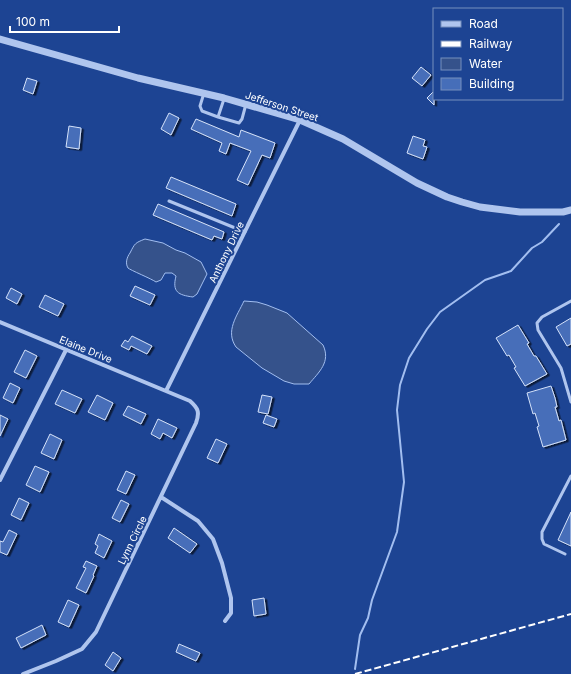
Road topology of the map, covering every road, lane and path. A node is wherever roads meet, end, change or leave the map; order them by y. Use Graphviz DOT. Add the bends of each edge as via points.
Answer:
graph roads {
  1 [pos="0,39"];
  2 [pos="204,93"];
  3 [pos="224,98"];
  4 [pos="246,104"];
  5 [pos="218,117"];
  6 [pos="300,120"];
  7 [pos="169,201"];
  8 [pos="571,210"];
  9 [pos="245,232"];
  10 [pos="571,301"];
  11 [pos="0,322"];
  12 [pos="66,350"];
  13 [pos="166,391"];
  14 [pos="571,402"];
  15 [pos="571,476"];
  16 [pos="0,480"];
  17 [pos="161,497"];
  18 [pos="565,554"];
  19 [pos="225,621"];
  20 [pos="23,674"];
  1 -- 2 [label="street, Jefferson Street" via="130,76"];
  2 -- 3 [label="street, Jefferson Street"];
  2 -- 5 [label="lane" via="200,106 202,111"];
  3 -- 4 [label="street, Jefferson Street"];
  3 -- 5 [label="lane"];
  4 -- 5 [label="lane" via="239,123"];
  4 -- 6 [label="street, Jefferson Street"];
  6 -- 8 [label="street, Jefferson Street" via="343,139 417,183 462,202 520,212"];
  6 -- 9 [label="street, Anthony Drive"];
  7 -- 9 [label="lane"];
  9 -- 13 [label="street, Anthony Drive"];
  10 -- 14 [label="lane" via="542,317 537,323 538,330 561,368"];
  11 -- 12 [label="street, Elaine Drive"];
  12 -- 13 [label="street, Elaine Drive"];
  12 -- 16 [label="street"];
  13 -- 17 [label="street, Lynn Circle" via="195,405 198,417"];
  15 -- 18 [label="lane" via="542,532 544,544"];
  17 -- 19 [label="street" via="198,521 213,539 231,598 231,613"];
  17 -- 20 [label="street, Lynn Circle" via="96,632 82,649"];
}
